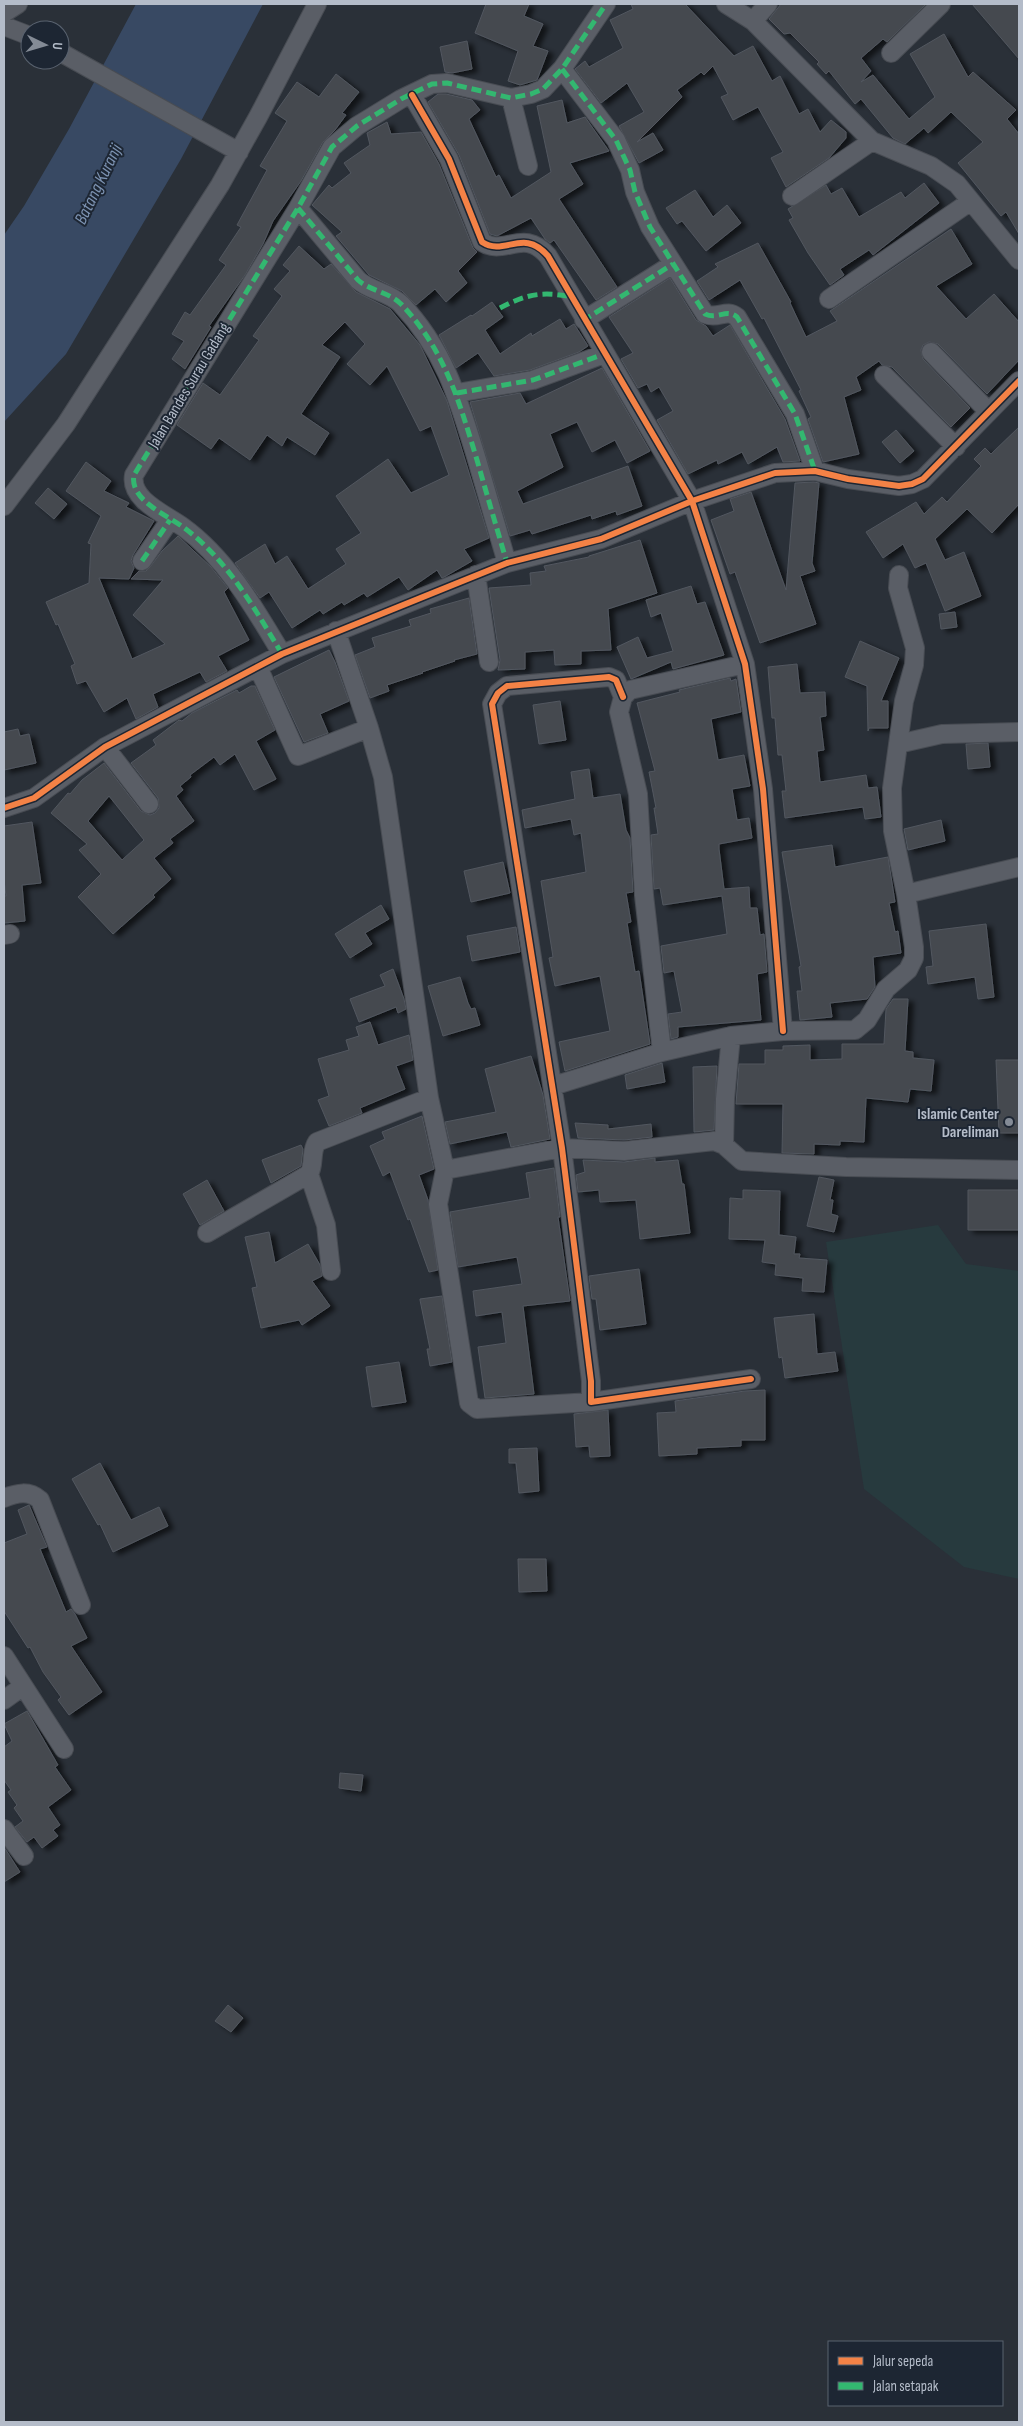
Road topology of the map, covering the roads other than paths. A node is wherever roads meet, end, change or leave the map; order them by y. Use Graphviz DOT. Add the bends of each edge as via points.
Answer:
graph roads {
  1 [pos="18,4"];
  2 [pos="317,4"];
  3 [pos="606,4"];
  4 [pos="726,4"];
  5 [pos="768,4"];
  6 [pos="942,4"];
  7 [pos="4,13"];
  8 [pos="753,21"];
  9 [pos="4,26"];
  10 [pos="20,32"];
  11 [pos="892,53"];
  12 [pos="70,58"];
  13 [pos="562,69"];
  14 [pos="412,96"];
  15 [pos="512,98"];
  16 [pos="872,140"];
  17 [pos="233,148"];
  18 [pos="528,166"];
  19 [pos="792,196"];
  20 [pos="971,201"];
  21 [pos="298,208"];
  22 [pos="1019,260"];
  23 [pos="672,264"];
  24 [pos="829,299"];
  25 [pos="584,320"];
  26 [pos="931,352"];
  27 [pos="604,354"];
  28 [pos="884,375"];
  29 [pos="1019,381"];
  30 [pos="457,393"];
  31 [pos="988,411"];
  32 [pos="956,447"];
  33 [pos="815,471"];
  34 [pos="692,501"];
  35 [pos="4,506"];
  36 [pos="170,520"];
  37 [pos="142,561"];
  38 [pos="507,563"];
  39 [pos="476,575"];
  40 [pos="898,575"];
  41 [pos="336,631"];
  42 [pos="282,654"];
  43 [pos="489,662"];
  44 [pos="746,664"];
  45 [pos="258,666"];
  46 [pos="623,698"];
  47 [pos="369,728"];
  48 [pos="1019,732"];
  49 [pos="898,744"];
  50 [pos="104,747"];
  51 [pos="149,804"];
  52 [pos="4,808"];
  53 [pos="1019,867"];
  54 [pos="906,894"];
  55 [pos="784,1031"];
  56 [pos="731,1036"];
  57 [pos="662,1052"];
  58 [pos="553,1086"];
  59 [pos="429,1098"];
  60 [pos="724,1145"];
  61 [pos="562,1148"];
  62 [pos="445,1170"];
  63 [pos="1019,1170"];
  64 [pos="309,1174"];
  65 [pos="207,1233"];
  66 [pos="331,1271"];
  67 [pos="751,1379"];
  68 [pos="591,1402"];
  69 [pos="4,1498"];
  70 [pos="81,1605"];
  71 [pos="4,1656"];
  72 [pos="22,1687"];
  73 [pos="4,1700"];
  74 [pos="64,1749"];
  75 [pos="4,1829"];
  76 [pos="24,1856"];
  1 -- 7 [label="street"];
  2 -- 17 [label="street"];
  3 -- 13 [label="street"];
  4 -- 8 [label="street"];
  5 -- 8 [label="street"];
  6 -- 11 [label="street"];
  8 -- 16 [label="street"];
  9 -- 10 [label="street"];
  12 -- 17 [label="street"];
  13 -- 15 [label="street" via="543,89"];
  13 -- 23 [label="street" via="616,140 650,227"];
  14 -- 15 [label="street, Jalan Bandes Surau Gadang" via="432,84 447,83"];
  14 -- 21 [label="street, Jalan Bandes Surau Gadang" via="401,99 346,134 332,147"];
  14 -- 25 [label="street" via="450,159 482,242 492,247 526,242 539,245"];
  15 -- 18 [label="street"];
  16 -- 19 [label="street"];
  16 -- 20 [label="street" via="931,166 957,184"];
  17 -- 35 [label="street" via="66,424"];
  20 -- 22 [label="street"];
  20 -- 24 [label="street"];
  21 -- 30 [label="street" via="364,286 399,302 414,319 428,338"];
  21 -- 36 [label="street, Jalan Bandes Surau Gadang" via="134,475 134,487 139,495"];
  23 -- 25 [label="street"];
  23 -- 33 [label="street" via="705,314 716,317 727,312 737,317 794,414"];
  25 -- 27 [label="street"];
  26 -- 31 [label="street"];
  27 -- 30 [label="street" via="533,380"];
  27 -- 34 [label="street"];
  28 -- 32 [label="street"];
  29 -- 31 [label="street"];
  30 -- 38 [label="street"];
  31 -- 32 [label="street"];
  32 -- 33 [label="street" via="912,484 899,486"];
  33 -- 34 [label="street" via="775,472"];
  34 -- 38 [label="street" via="601,539"];
  34 -- 44 [label="street"];
  36 -- 37 [label="street"];
  36 -- 42 [label="street" via="200,542 224,566"];
  38 -- 39 [label="street"];
  39 -- 41 [label="street"];
  39 -- 43 [label="street"];
  40 -- 49 [label="street" via="898,588 915,648"];
  41 -- 42 [label="street"];
  41 -- 47 [label="street"];
  42 -- 45 [label="street"];
  44 -- 46 [label="street" via="630,690"];
  44 -- 55 [label="street" via="763,789"];
  45 -- 47 [label="street" via="298,756"];
  45 -- 50 [label="street"];
  46 -- 57 [label="street" via="619,712 638,794 644,895"];
  46 -- 58 [label="street" via="616,680 609,677 507,686 492,704"];
  47 -- 59 [label="street" via="383,777"];
  48 -- 49 [label="street" via="942,734"];
  49 -- 54 [label="street" via="892,788 893,831"];
  50 -- 51 [label="street"];
  50 -- 52 [label="street" via="48,790"];
  53 -- 54 [label="street"];
  54 -- 55 [label="street" via="914,958 908,970 886,990 867,1020 855,1030"];
  55 -- 56 [label="street"];
  56 -- 57 [label="street"];
  56 -- 60 [label="street"];
  57 -- 58 [label="street"];
  58 -- 61 [label="street"];
  59 -- 62 [label="street"];
  59 -- 64 [label="street" via="317,1142"];
  60 -- 61 [label="street" via="714,1141 624,1152"];
  60 -- 63 [label="street" via="742,1161 846,1167"];
  61 -- 62 [label="street"];
  61 -- 68 [label="street"];
  62 -- 68 [label="street" via="438,1204 468,1403 477,1409"];
  64 -- 65 [label="street"];
  64 -- 66 [label="street" via="326,1225"];
  67 -- 68 [label="street"];
  69 -- 70 [label="street" via="26,1493 40,1500"];
  71 -- 72 [label="street"];
  72 -- 73 [label="street"];
  72 -- 74 [label="street"];
  75 -- 76 [label="street"];
}
